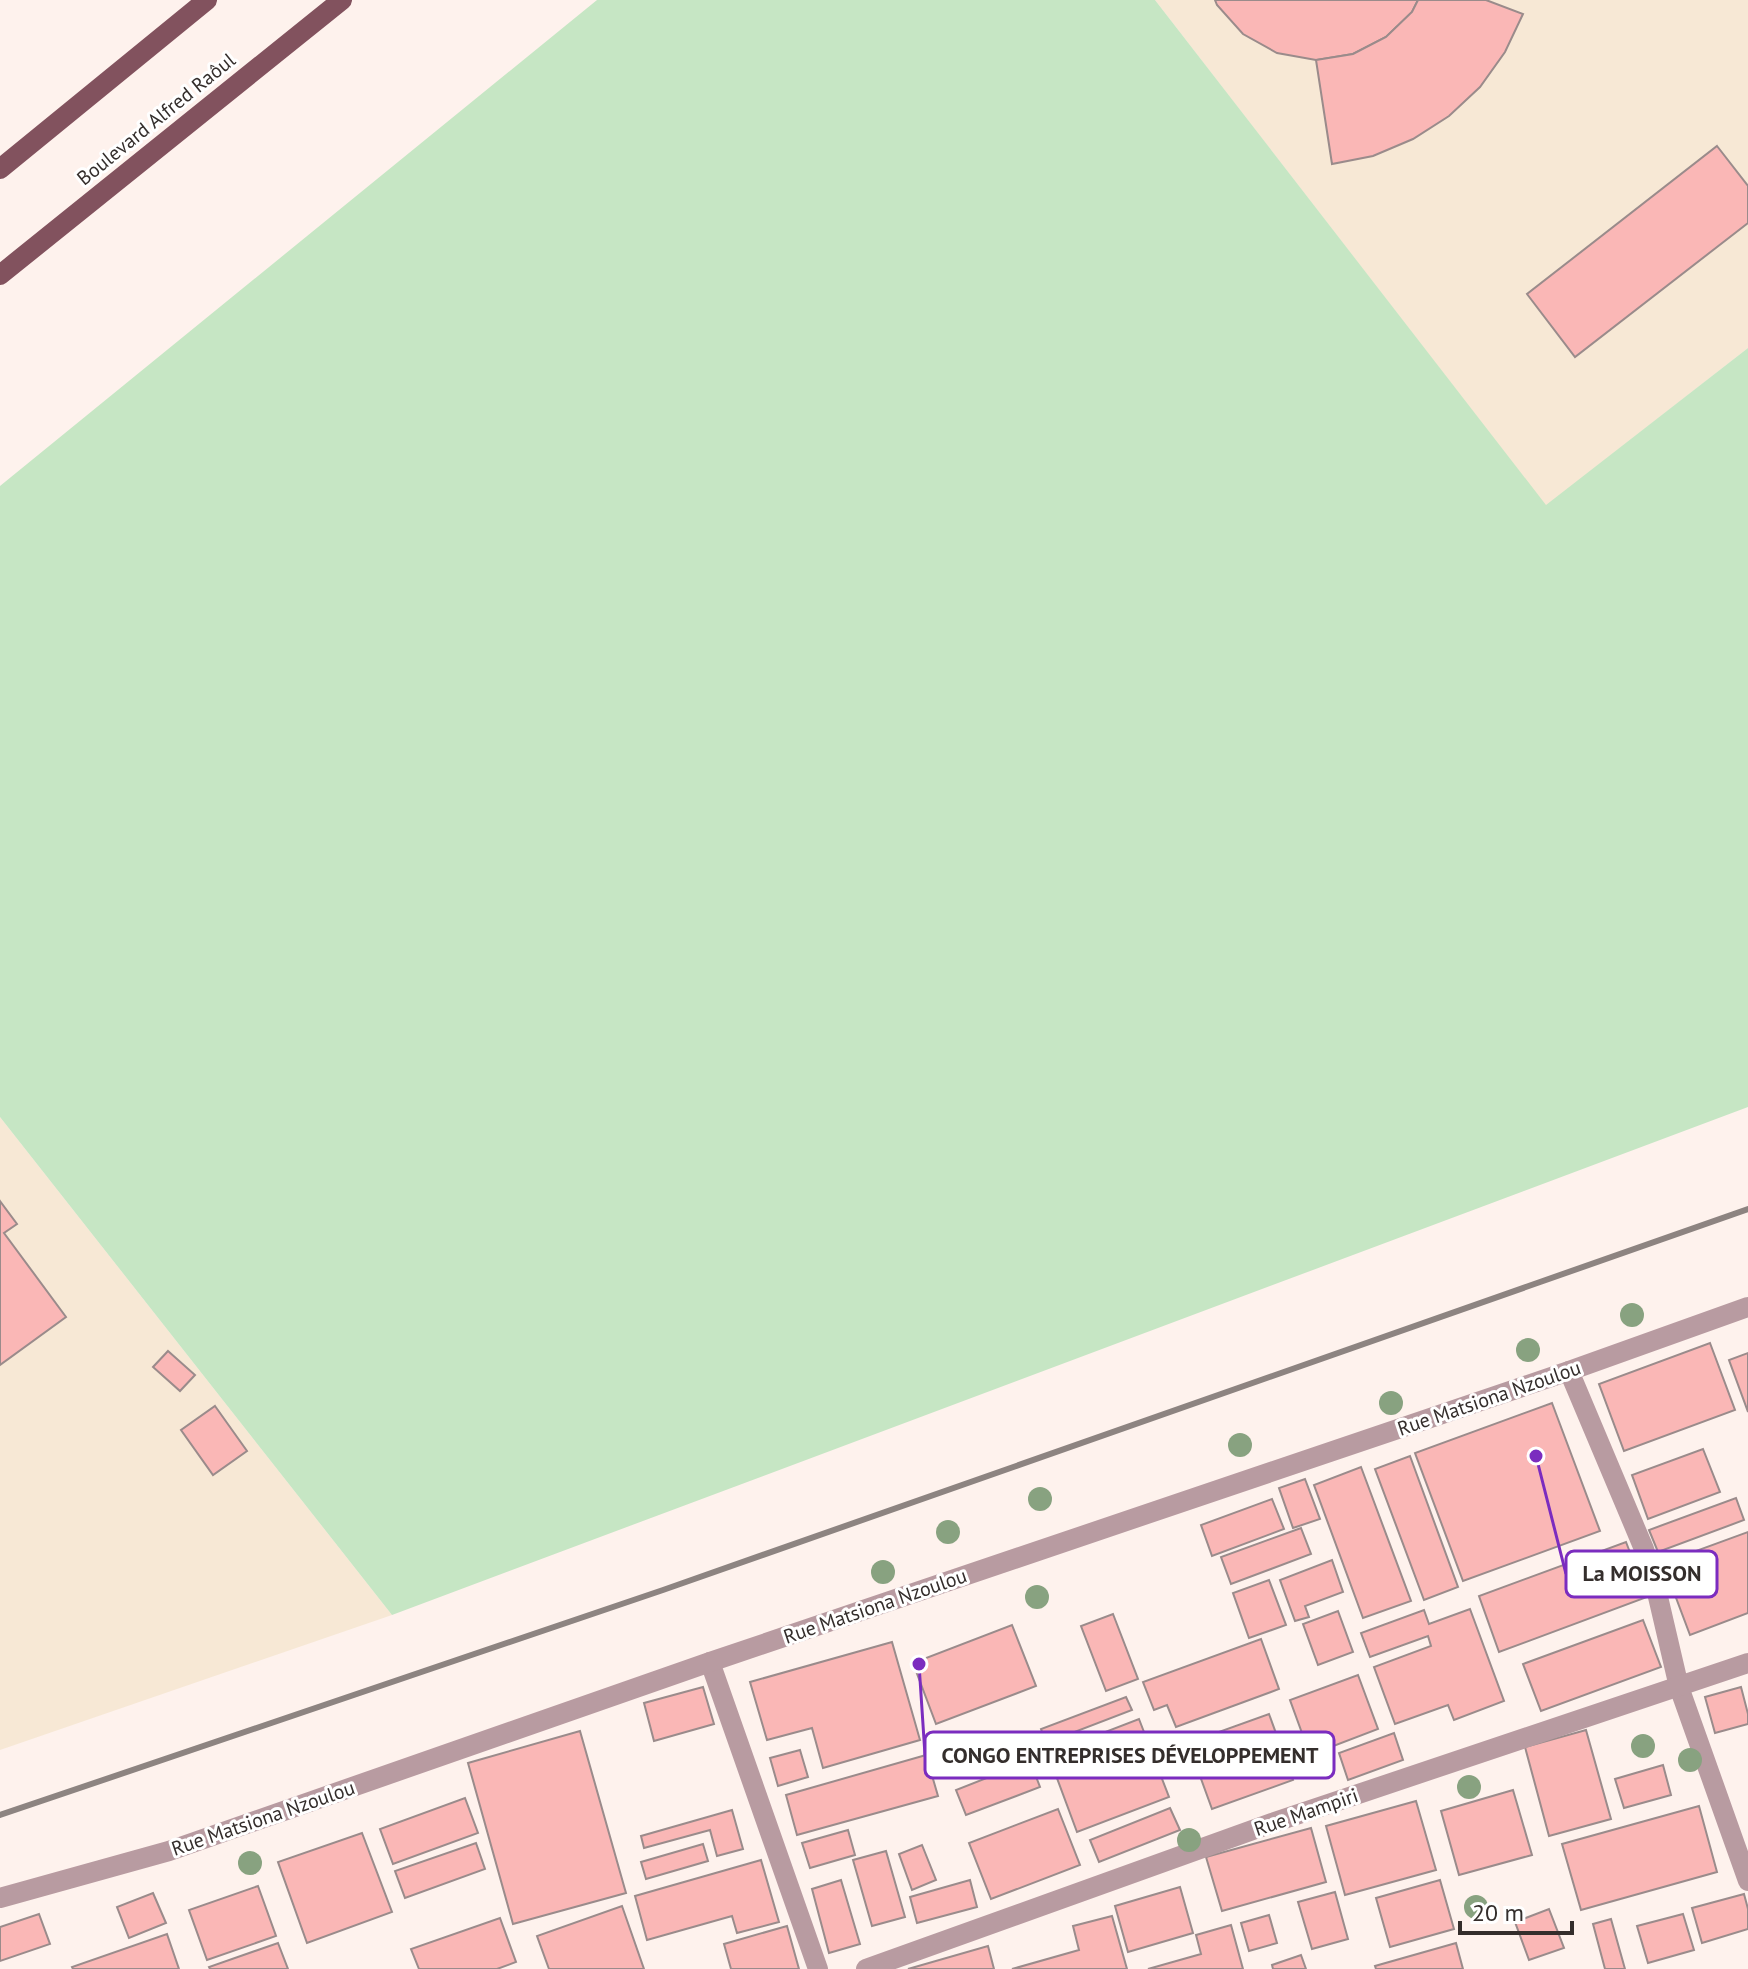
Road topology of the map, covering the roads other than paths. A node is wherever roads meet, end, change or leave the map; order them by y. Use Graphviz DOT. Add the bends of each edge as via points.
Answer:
graph roads {
  1 [pos="207,0"];
  2 [pos="342,0"];
  3 [pos="0,169"];
  4 [pos="0,275"];
  5 [pos="1748,1307"];
  6 [pos="1569,1371"];
  7 [pos="710,1662"];
  8 [pos="1748,1663"];
  9 [pos="1679,1687"];
  10 [pos="1748,1881"];
  11 [pos="0,1898"];
  12 [pos="818,1969"];
  13 [pos="866,1969"];
  1 -- 3 [label="main road"];
  2 -- 4 [label="main road, Boulevard Alfred Raôul"];
  5 -- 6 [label="street, Rue Matsiona Nzoulou"];
  6 -- 7 [label="street, Rue Matsiona Nzoulou"];
  6 -- 9 [label="street" via="1644,1549"];
  7 -- 11 [label="street, Rue Matsiona Nzoulou" via="169,1851"];
  7 -- 12 [label="street"];
  8 -- 9 [label="street, Rue Mampiri"];
  9 -- 10 [label="street"];
  9 -- 13 [label="street, Rue Mampiri" via="1272,1823"];
}
